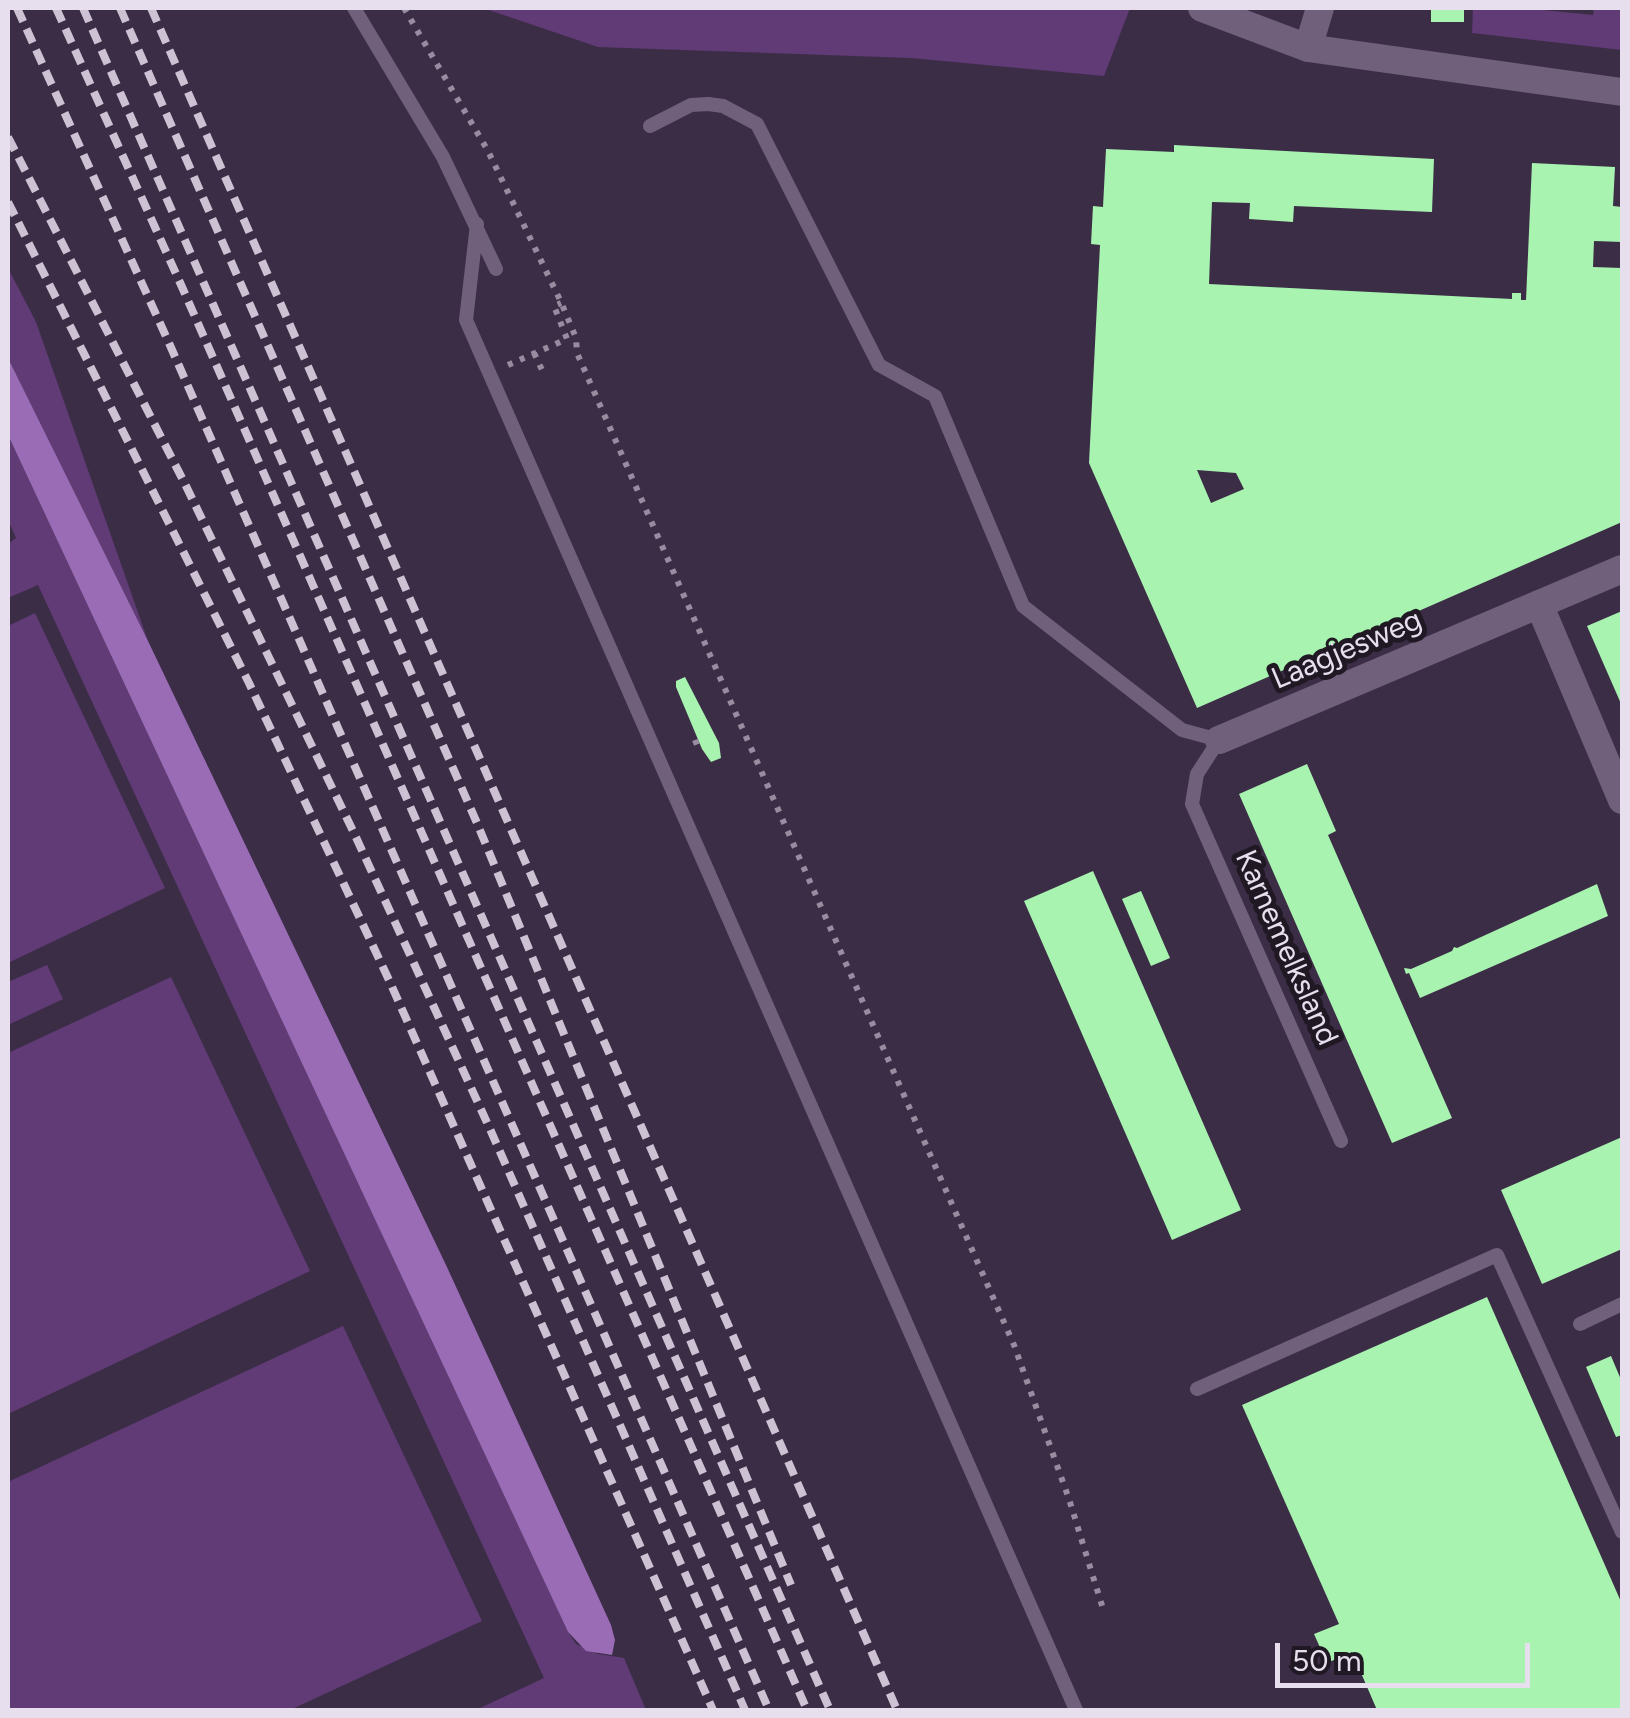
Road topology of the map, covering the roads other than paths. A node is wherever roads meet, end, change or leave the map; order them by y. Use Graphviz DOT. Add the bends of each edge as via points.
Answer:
graph roads {
  1 [pos="354,8"];
  2 [pos="1202,8"];
  3 [pos="1320,8"];
  4 [pos="1308,48"];
  5 [pos="1622,92"];
  6 [pos="650,126"];
  7 [pos="477,224"];
  8 [pos="496,269"];
  9 [pos="1622,569"];
  10 [pos="1539,604"];
  11 [pos="1220,740"];
  12 [pos="1622,800"];
  13 [pos="1342,1141"];
  14 [pos="1622,1304"];
  15 [pos="1580,1324"];
  16 [pos="1196,1389"];
  17 [pos="1622,1532"];
  18 [pos="1076,1710"];
  1 -- 7 [label="lane"];
  2 -- 4 [label="street"];
  3 -- 4 [label="street"];
  4 -- 5 [label="street"];
  6 -- 11 [label="lane" via="691,105 708,104 757,124 879,365 935,396 1023,606 1182,730"];
  7 -- 8 [label="lane"];
  7 -- 18 [label="lane" via="466,320"];
  9 -- 10 [label="street, Laagjesweg"];
  10 -- 11 [label="street, Laagjesweg"];
  10 -- 12 [label="street"];
  11 -- 13 [label="lane, Karnemelksland" via="1197,774 1192,804"];
  14 -- 15 [label="lane"];
  16 -- 17 [label="lane" via="1497,1255"];
}
